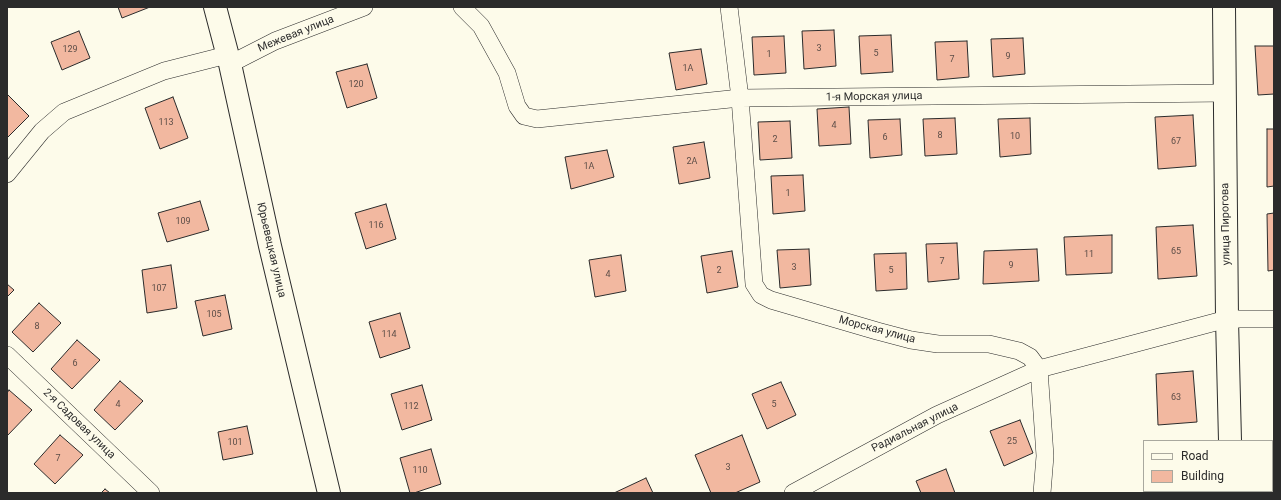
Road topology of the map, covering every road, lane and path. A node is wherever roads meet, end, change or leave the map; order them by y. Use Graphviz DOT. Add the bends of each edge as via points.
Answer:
graph roads {
  1 [pos="215,7"];
  2 [pos="364,7"];
  3 [pos="462,7"];
  4 [pos="729,7"];
  5 [pos="1224,7"];
  6 [pos="228,60"];
  7 [pos="1225,93"];
  8 [pos="740,98"];
  9 [pos="7,174"];
  10 [pos="1227,319"];
  11 [pos="1274,319"];
  12 [pos="7,355"];
  13 [pos="1040,369"];
  14 [pos="1230,440"];
  15 [pos="151,493"];
  16 [pos="329,493"];
  17 [pos="793,493"];
  18 [pos="1042,493"];
  1 -- 6 [label="main road, Юрьевецкая улица"];
  2 -- 6 [label="street, Межевая улица"];
  3 -- 8 [label="street, 1-я Морская улица" via="481,26 507,73 517,106 524,116 537,119"];
  4 -- 8 [label="street, Морская улица"];
  5 -- 7 [label="main road, улица Пирогова"];
  6 -- 9 [label="street, Межевая улица" via="164,71 64,112 42,130"];
  6 -- 16 [label="main road, Юрьевецкая улица"];
  7 -- 8 [label="street, 1-я Морская улица"];
  7 -- 10 [label="main road, улица Пирогова"];
  8 -- 13 [label="street, Морская улица" via="754,284 761,296 911,340 938,344 989,344 1019,351 1030,357"];
  10 -- 11 [label="street"];
  10 -- 13 [label="street"];
  10 -- 14 [label="main road, улица Пирогова"];
  12 -- 15 [label="street, 2-я Садовая улица"];
  13 -- 17 [label="street, Радиальная улица" via="937,415"];
  13 -- 18 [label="street" via="1046,456"];
}
